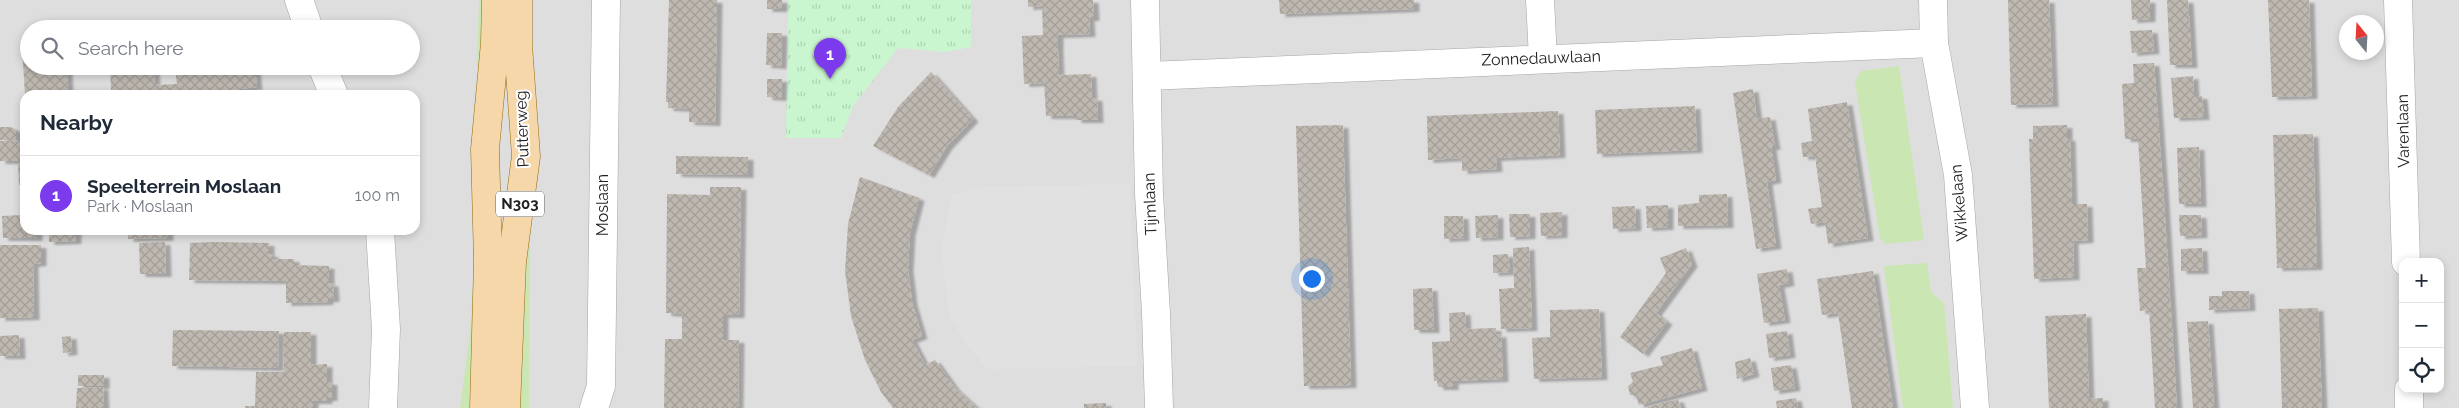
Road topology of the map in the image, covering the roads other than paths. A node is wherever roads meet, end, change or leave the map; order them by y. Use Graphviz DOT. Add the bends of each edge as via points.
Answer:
graph roads {
  1 [pos="299,0"];
  2 [pos="496,0"];
  3 [pos="518,0"];
  4 [pos="606,0"];
  5 [pos="1145,0"];
  6 [pos="1540,0"];
  7 [pos="1932,0"];
  8 [pos="2398,0"];
  9 [pos="306,20"];
  10 [pos="1934,43"];
  11 [pos="1543,58"];
  12 [pos="326,75"];
  13 [pos="1148,76"];
  14 [pos="332,90"];
  15 [pos="380,235"];
  16 [pos="2406,258"];
  17 [pos="2409,393"];
  18 [pos="382,408"];
  19 [pos="484,408"];
  20 [pos="506,408"];
  21 [pos="594,408"];
  22 [pos="1159,408"];
  23 [pos="1975,408"];
  24 [pos="2409,408"];
  1 -- 9 [label="street"];
  2 -- 19 [label="main road, Putterweg / N303" via="496,43 485,149 488,261"];
  3 -- 20 [label="main road, Putterweg / N303" via="526,156 512,262"];
  4 -- 21 [label="street, Moslaan" via="601,386"];
  5 -- 13 [label="street, Tijmlaan"];
  6 -- 11 [label="street"];
  7 -- 10 [label="street, Wikkelaan"];
  8 -- 16 [label="street, Varenlaan"];
  10 -- 11 [label="street, Zonnedauwlaan"];
  10 -- 23 [label="street, Wikkelaan" via="1958,174"];
  11 -- 13 [label="street, Zonnedauwlaan"];
  12 -- 14 [label="street"];
  13 -- 22 [label="street, Tijmlaan" via="1149,194"];
  15 -- 18 [label="street" via="386,329"];
  17 -- 24 [label="street"];
}
